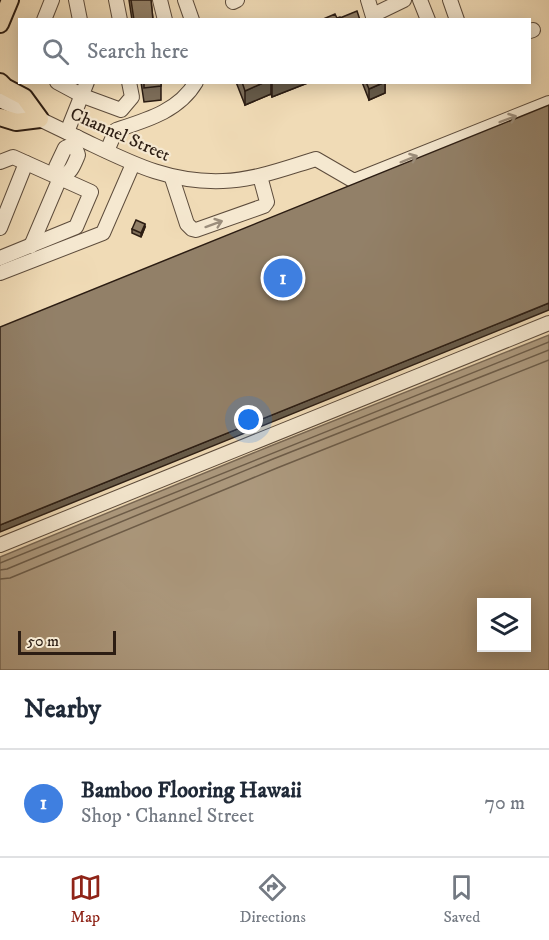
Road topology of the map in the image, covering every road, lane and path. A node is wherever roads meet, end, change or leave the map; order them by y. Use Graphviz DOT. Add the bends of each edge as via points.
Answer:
graph roads {
  1 [pos="10,0"];
  2 [pos="52,0"];
  3 [pos="76,0"];
  4 [pos="116,0"];
  5 [pos="160,0"];
  6 [pos="185,0"];
  7 [pos="368,0"];
  8 [pos="404,0"];
  9 [pos="420,0"];
  10 [pos="450,0"];
  11 [pos="373,17"];
  12 [pos="45,18"];
  13 [pos="80,18"];
  14 [pos="120,18"];
  15 [pos="164,18"];
  16 [pos="191,18"];
  17 [pos="427,18"];
  18 [pos="456,18"];
  19 [pos="0,24"];
  20 [pos="0,82"];
  21 [pos="65,84"];
  22 [pos="129,84"];
  23 [pos="195,84"];
  24 [pos="85,89"];
  25 [pos="0,100"];
  26 [pos="549,103"];
  27 [pos="0,117"];
  28 [pos="40,119"];
  29 [pos="73,138"];
  30 [pos="107,151"];
  31 [pos="0,162"];
  32 [pos="26,163"];
  33 [pos="133,164"];
  34 [pos="260,176"];
  35 [pos="60,178"];
  36 [pos="172,178"];
  37 [pos="0,228"];
  38 [pos="31,246"];
  39 [pos="0,258"];
  40 [pos="0,273"];
  41 [pos="549,323"];
  42 [pos="0,545"];
  1 -- 19 [label="main road"];
  2 -- 12 [label="street"];
  3 -- 13 [label="street"];
  4 -- 14 [label="street"];
  5 -- 15 [label="street"];
  6 -- 16 [label="street"];
  7 -- 11 [label="street"];
  8 -- 11 [label="street"];
  9 -- 17 [label="street"];
  10 -- 18 [label="street"];
  20 -- 28 [label="main road" via="24,97"];
  21 -- 24 [label="street"];
  22 -- 24 [label="street" via="132,97 121,110"];
  23 -- 30 [label="street" via="189,94 166,112 116,130"];
  24 -- 29 [label="street"];
  25 -- 28 [label="street, Channel Street"];
  34 -- 26 [label="street, Channel Street, one-way" via="316,159 354,181"];
  27 -- 28 [label="main road" via="16,122"];
  28 -- 29 [label="street, Channel Street"];
  29 -- 30 [label="street, Channel Street"];
  29 -- 35 [label="street" via="56,167"];
  30 -- 33 [label="street, Channel Street"];
  31 -- 32 [label="street" via="13,157"];
  32 -- 35 [label="street"];
  32 -- 37 [label="street"];
  33 -- 36 [label="street, Channel Street"];
  33 -- 40 [label="street" via="103,233"];
  34 -- 36 [label="street, Channel Street" via="225,181"];
  36 -- 34 [label="street, one-way" via="187,224 196,230 264,206 267,197"];
  35 -- 38 [label="street"];
  35 -- 38 [label="street" via="91,192 76,227"];
  38 -- 39 [label="street"];
  41 -- 42 [label="street"];
}
